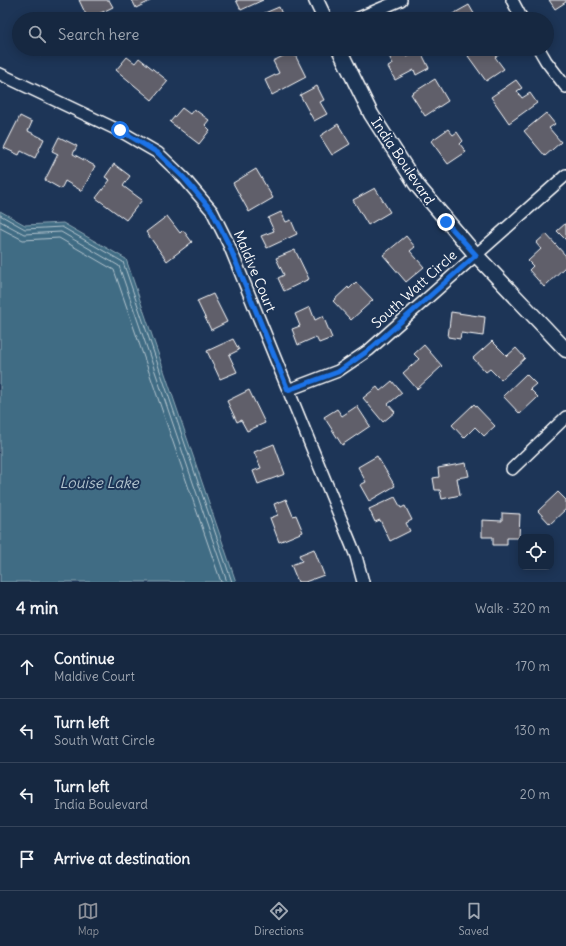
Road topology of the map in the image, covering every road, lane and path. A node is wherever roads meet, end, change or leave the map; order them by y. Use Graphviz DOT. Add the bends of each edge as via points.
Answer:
graph roads {
  1 [pos="316,0"];
  2 [pos="401,0"];
  3 [pos="512,0"];
  4 [pos="322,12"];
  5 [pos="373,12"];
  6 [pos="518,12"];
  7 [pos="342,56"];
  8 [pos="543,56"];
  9 [pos="0,74"];
  10 [pos="566,87"];
  11 [pos="566,175"];
  12 [pos="476,255"];
  13 [pos="566,350"];
  14 [pos="288,390"];
  15 [pos="566,417"];
  16 [pos="512,470"];
  17 [pos="363,582"];
  1 -- 4 [label="street"];
  2 -- 5 [label="street"];
  3 -- 6 [label="street"];
  7 -- 12 [label="street, India Boulevard" via="370,114 416,184"];
  8 -- 10 [label="street"];
  9 -- 14 [label="street, Maldive Court" via="120,130 158,153 184,178 212,211 229,245"];
  11 -- 12 [label="street, South Watt Circle"];
  12 -- 13 [label="street, India Boulevard"];
  12 -- 14 [label="street, South Watt Circle" via="369,350 338,372"];
  14 -- 17 [label="street, Maldive Court" via="356,556"];
  15 -- 16 [label="street"];
}
